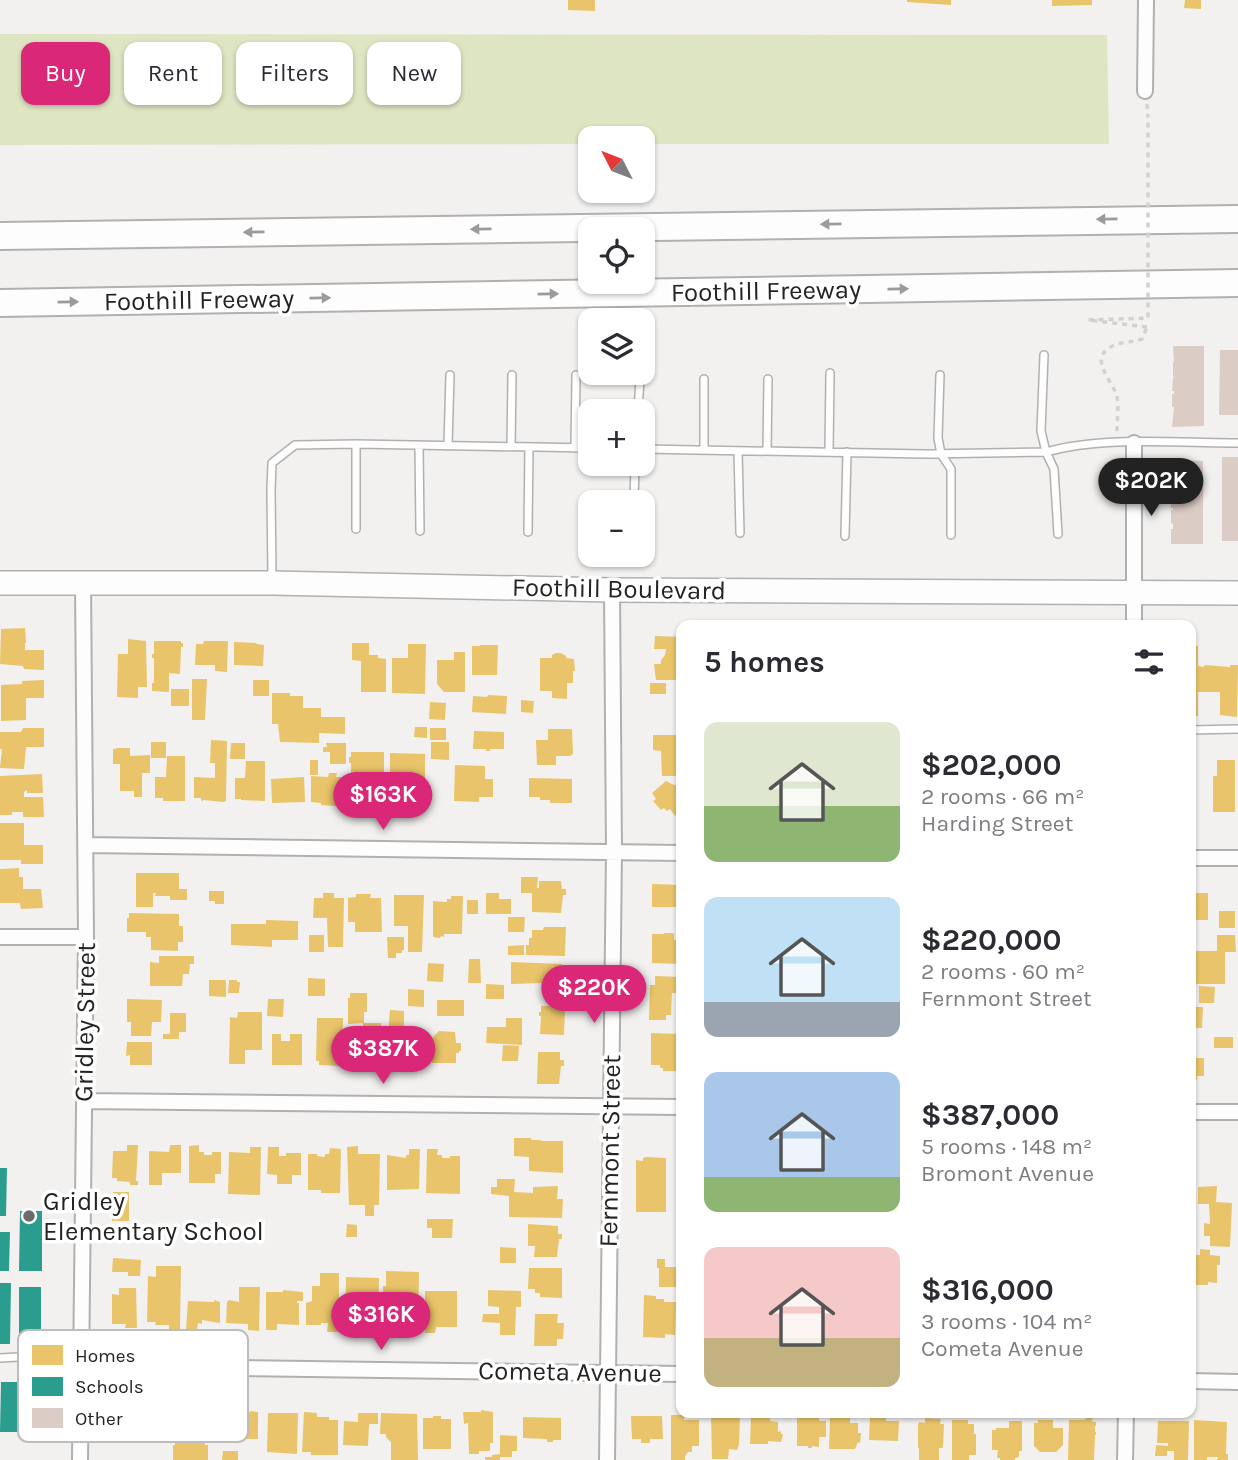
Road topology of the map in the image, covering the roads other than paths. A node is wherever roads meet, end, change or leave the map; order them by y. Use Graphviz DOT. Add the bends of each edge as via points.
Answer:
graph roads {
  1 [pos="1146,0"];
  2 [pos="1145,92"];
  3 [pos="1238,216"];
  4 [pos="0,236"];
  5 [pos="1234,284"];
  6 [pos="0,303"];
  7 [pos="1044,355"];
  8 [pos="830,373"];
  9 [pos="450,375"];
  10 [pos="512,375"];
  11 [pos="576,375"];
  12 [pos="940,375"];
  13 [pos="704,379"];
  14 [pos="768,379"];
  15 [pos="1134,443"];
  16 [pos="1238,443"];
  17 [pos="356,444"];
  18 [pos="419,445"];
  19 [pos="448,446"];
  20 [pos="511,447"];
  21 [pos="529,447"];
  22 [pos="575,448"];
  23 [pos="655,449"];
  24 [pos="704,450"];
  25 [pos="738,450"];
  26 [pos="767,451"];
  27 [pos="829,452"];
  28 [pos="847,452"];
  29 [pos="1046,452"];
  30 [pos="941,454"];
  31 [pos="356,529"];
  32 [pos="420,531"];
  33 [pos="528,532"];
  34 [pos="740,533"];
  35 [pos="1058,534"];
  36 [pos="951,535"];
  37 [pos="845,536"];
  38 [pos="0,583"];
  39 [pos="83,583"];
  40 [pos="272,583"];
  41 [pos="612,590"];
  42 [pos="1134,593"];
  43 [pos="1238,593"];
  44 [pos="1134,620"];
  45 [pos="1238,729"];
  46 [pos="1196,730"];
  47 [pos="85,845"];
  48 [pos="614,852"];
  49 [pos="676,853"];
  50 [pos="1196,858"];
  51 [pos="1238,858"];
  52 [pos="0,937"];
  53 [pos="86,937"];
  54 [pos="84,1101"];
  55 [pos="611,1106"];
  56 [pos="676,1107"];
  57 [pos="1196,1112"];
  58 [pos="1238,1112"];
  59 [pos="81,1330"];
  60 [pos="18,1357"];
  61 [pos="0,1358"];
  62 [pos="248,1368"];
  63 [pos="608,1373"];
  64 [pos="676,1374"];
  65 [pos="1196,1381"];
  66 [pos="1238,1381"];
  67 [pos="1126,1418"];
  68 [pos="80,1442"];
  69 [pos="80,1460"];
  70 [pos="607,1460"];
  71 [pos="1125,1460"];
  1 -- 2 [label="street"];
  3 -- 4 [label="highway, one-way"];
  6 -- 5 [label="highway, Foothill Freeway, one-way"];
  7 -- 29 [label="lane" via="1041,431"];
  8 -- 27 [label="lane"];
  9 -- 19 [label="lane"];
  10 -- 20 [label="lane"];
  11 -- 22 [label="lane"];
  12 -- 30 [label="lane"];
  13 -- 24 [label="lane"];
  14 -- 26 [label="lane"];
  15 -- 16 [label="lane"];
  15 -- 29 [label="lane"];
  15 -- 42 [label="street"];
  17 -- 18 [label="lane"];
  17 -- 31 [label="lane"];
  17 -- 40 [label="lane" via="295,445 272,463"];
  18 -- 19 [label="lane"];
  18 -- 32 [label="lane"];
  19 -- 20 [label="lane"];
  20 -- 21 [label="lane"];
  21 -- 22 [label="lane"];
  21 -- 33 [label="lane"];
  23 -- 24 [label="lane"];
  24 -- 25 [label="lane"];
  25 -- 26 [label="lane"];
  25 -- 34 [label="lane"];
  26 -- 27 [label="lane"];
  27 -- 28 [label="lane"];
  28 -- 30 [label="lane"];
  28 -- 37 [label="lane"];
  29 -- 30 [label="lane"];
  29 -- 35 [label="lane" via="1054,469"];
  30 -- 36 [label="lane" via="951,469"];
  38 -- 39 [label="main road, Foothill Boulevard"];
  39 -- 40 [label="main road, Foothill Boulevard"];
  39 -- 47 [label="street, Gridley Street"];
  40 -- 41 [label="main road, Foothill Boulevard"];
  41 -- 42 [label="main road, Foothill Boulevard"];
  41 -- 48 [label="street, Fernmont Street"];
  42 -- 43 [label="main road, Foothill Boulevard"];
  42 -- 44 [label="street"];
  45 -- 46 [label="lane"];
  47 -- 48 [label="street"];
  47 -- 53 [label="street, Gridley Street"];
  48 -- 49 [label="street"];
  48 -- 55 [label="street, Fernmont Street"];
  50 -- 51 [label="street"];
  52 -- 53 [label="street"];
  53 -- 54 [label="street, Gridley Street"];
  54 -- 55 [label="street"];
  54 -- 59 [label="street, Gridley Street"];
  55 -- 56 [label="street"];
  55 -- 63 [label="street, Fernmont Street"];
  57 -- 58 [label="street"];
  60 -- 61 [label="lane"];
  62 -- 63 [label="street, Cometa Avenue"];
  63 -- 64 [label="street, Cometa Avenue"];
  63 -- 70 [label="street, Fernmont Street"];
  65 -- 66 [label="street"];
  67 -- 71 [label="street"];
  68 -- 69 [label="street, Gridley Street"];
}
